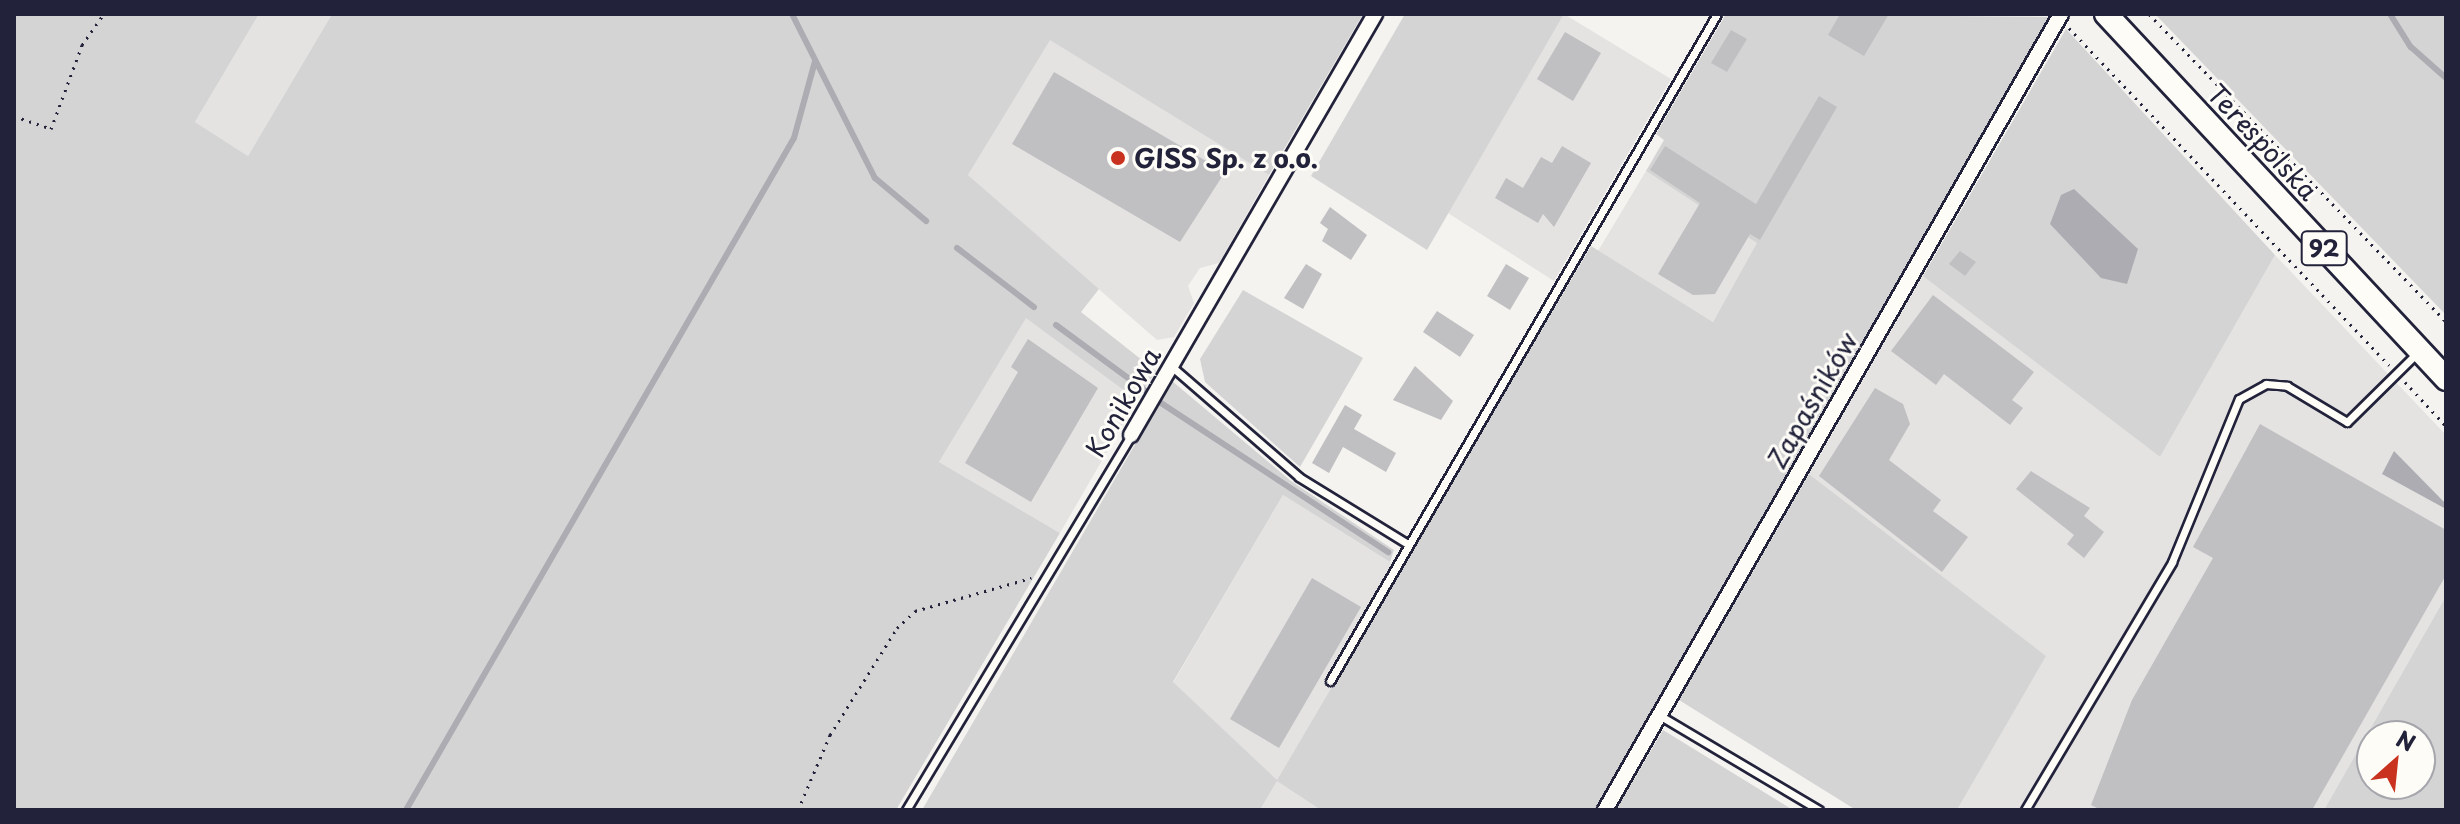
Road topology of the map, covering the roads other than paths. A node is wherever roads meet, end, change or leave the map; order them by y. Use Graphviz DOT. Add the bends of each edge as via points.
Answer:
graph roads {
  1 [pos="1375,14"];
  2 [pos="1717,14"];
  3 [pos="2106,14"];
  4 [pos="2060,16"];
  5 [pos="2419,350"];
  6 [pos="1171,366"];
  7 [pos="2446,379"];
  8 [pos="1131,435"];
  9 [pos="1408,544"];
  10 [pos="1330,681"];
  11 [pos="1659,715"];
  12 [pos="906,810"];
  13 [pos="1605,810"];
  14 [pos="1819,810"];
  15 [pos="2025,810"];
  1 -- 6 [label="street, Konikowa"];
  2 -- 9 [label="lane"];
  3 -- 5 [label="main road, Terespolska / 92"];
  4 -- 11 [label="street, Zapaśników"];
  5 -- 7 [label="main road, Terespolska / 92"];
  5 -- 15 [label="lane" via="2347,422 2287,386 2266,384 2239,399 2172,562"];
  6 -- 8 [label="street, Konikowa"];
  6 -- 9 [label="lane" via="1299,477"];
  8 -- 12 [label="lane, Konikowa"];
  9 -- 10 [label="lane"];
  11 -- 13 [label="street, Zapaśników"];
  11 -- 14 [label="lane"];
}
